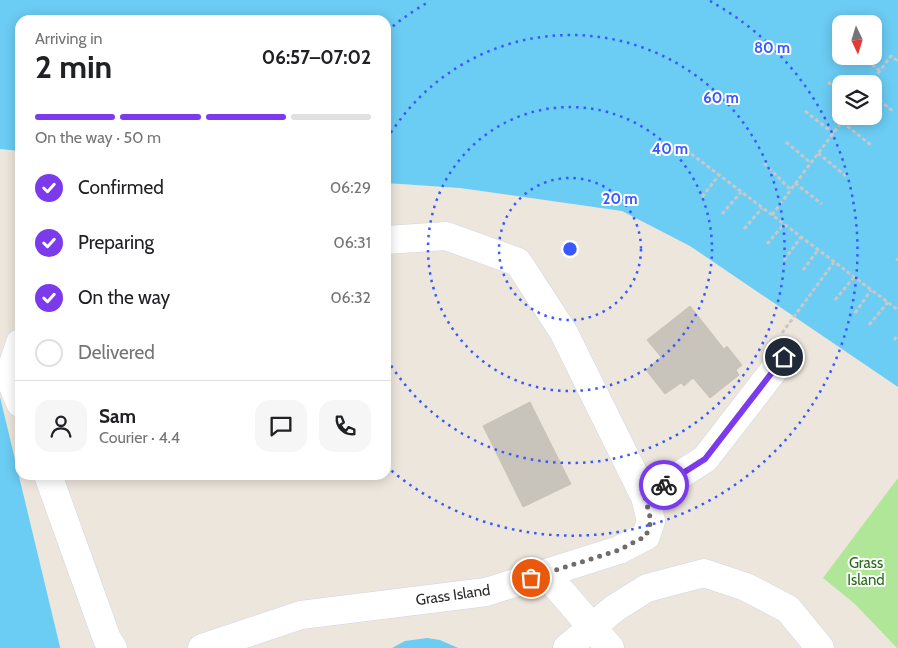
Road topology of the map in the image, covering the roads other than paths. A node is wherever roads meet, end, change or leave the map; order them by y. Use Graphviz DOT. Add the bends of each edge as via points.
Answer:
graph roads {
  1 [pos="391,240"];
  2 [pos="782,346"];
  3 [pos="15,358"];
  4 [pos="15,391"];
  5 [pos="50,480"];
  6 [pos="645,497"];
  7 [pos="546,574"];
  8 [pos="592,627"];
  9 [pos="113,648"];
  10 [pos="202,648"];
  11 [pos="567,648"];
  12 [pos="610,648"];
  13 [pos="820,648"];
  1 -- 6 [label="street, Grass Island" via="446,236 518,262 564,333"];
  2 -- 6 [label="street" via="705,459"];
  3 -- 4 [label="street" via="9,376"];
  5 -- 9 [label="street"];
  6 -- 7 [label="street, Grass Island" via="651,521 646,536 619,550"];
  7 -- 8 [label="street"];
  7 -- 10 [label="street, Grass Island" via="486,592 301,615"];
  8 -- 11 [label="street"];
  8 -- 12 [label="street"];
  8 -- 13 [label="street" via="647,588 704,573 746,586 788,609"];
}
